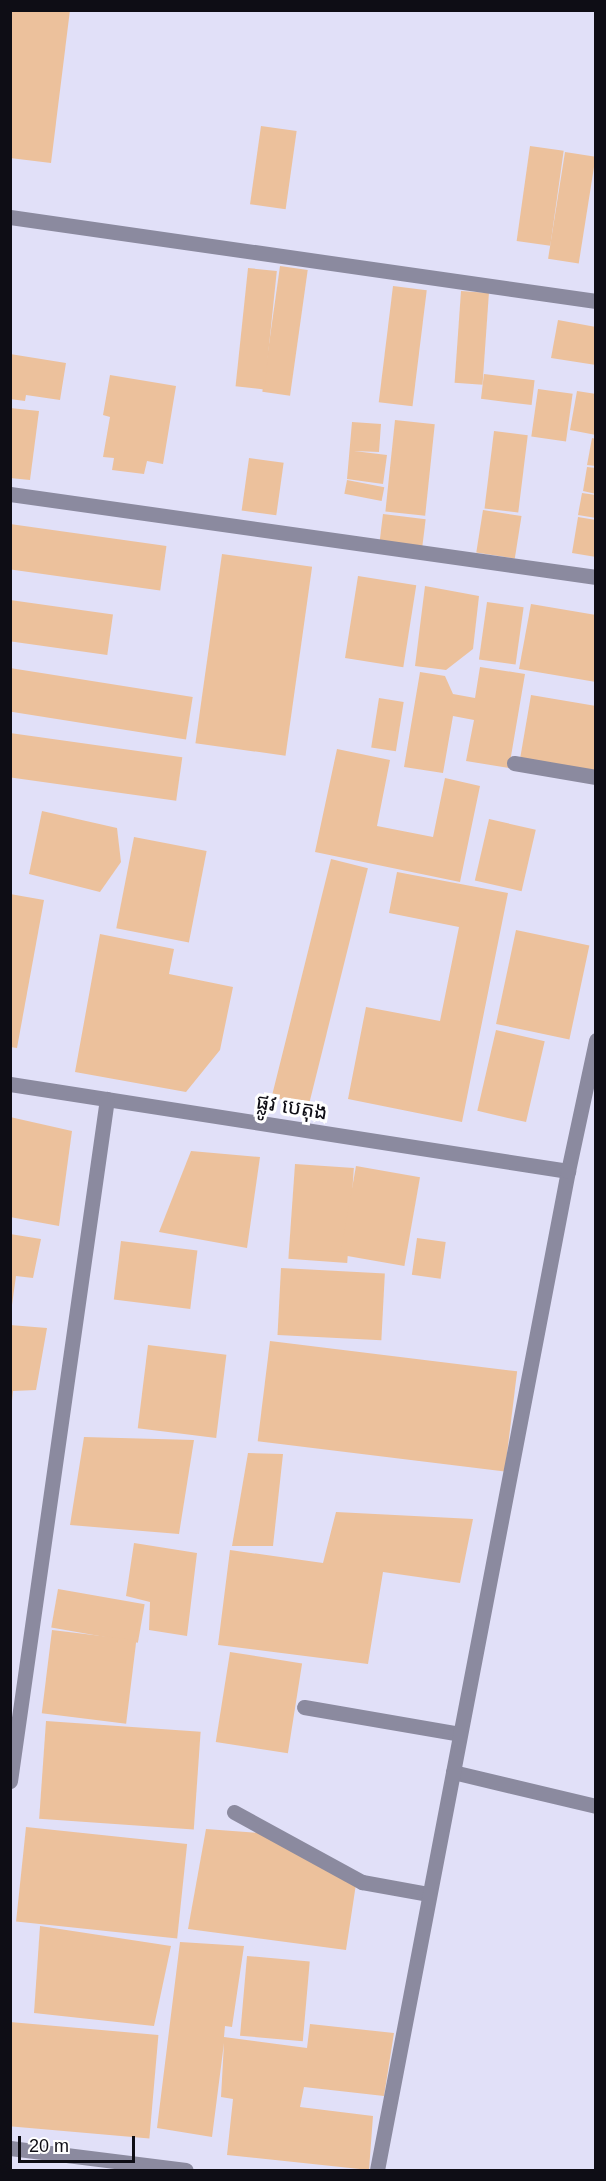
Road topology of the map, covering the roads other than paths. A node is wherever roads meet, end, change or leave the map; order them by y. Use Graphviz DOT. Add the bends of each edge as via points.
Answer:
graph roads {
  1 [pos="10,216"];
  2 [pos="596,301"];
  3 [pos="10,494"];
  4 [pos="596,577"];
  5 [pos="514,763"];
  6 [pos="596,777"];
  7 [pos="596,1040"];
  8 [pos="10,1084"];
  9 [pos="107,1100"];
  10 [pos="568,1171"];
  11 [pos="304,1707"];
  12 [pos="460,1734"];
  13 [pos="453,1772"];
  14 [pos="10,1781"];
  15 [pos="596,1806"];
  16 [pos="234,1812"];
  17 [pos="429,1894"];
  18 [pos="10,2148"];
  19 [pos="134,2167"];
  20 [pos="186,2170"];
  21 [pos="377,2170"];
  1 -- 2 [label="street"];
  3 -- 4 [label="street"];
  5 -- 6 [label="street"];
  7 -- 10 [label="street"];
  8 -- 9 [label="street, ផ្លូវ បេតុង"];
  9 -- 10 [label="street, ផ្លូវ បេតុង"];
  9 -- 14 [label="street"];
  10 -- 12 [label="street"];
  11 -- 12 [label="street"];
  12 -- 13 [label="street"];
  13 -- 15 [label="street"];
  13 -- 17 [label="street"];
  16 -- 17 [label="street" via="363,1882"];
  17 -- 21 [label="street"];
  18 -- 19 [label="street"];
  19 -- 20 [label="street"];
}
